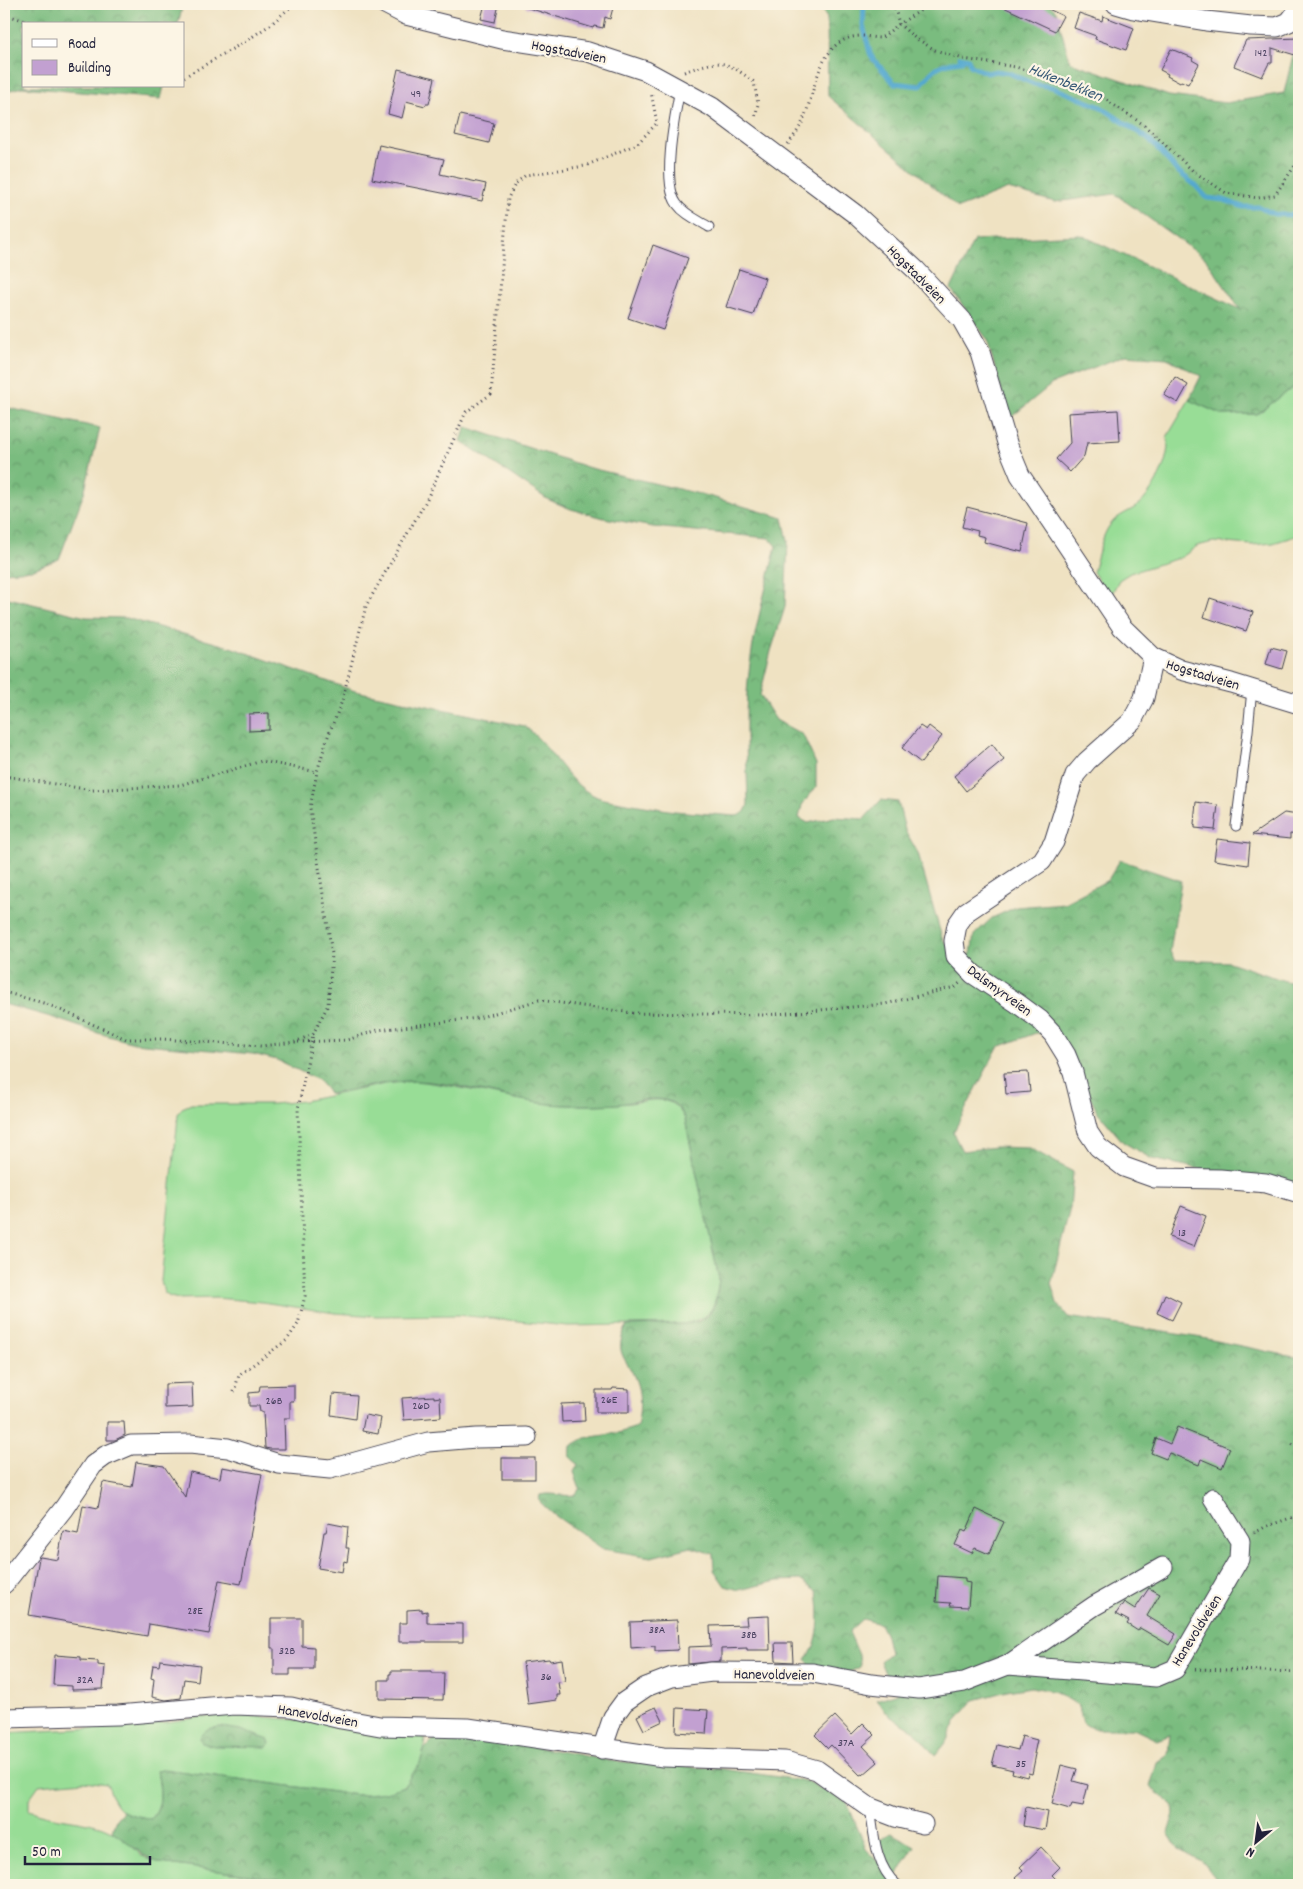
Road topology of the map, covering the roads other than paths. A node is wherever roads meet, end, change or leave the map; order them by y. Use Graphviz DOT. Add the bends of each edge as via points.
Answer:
graph roads {
  1 [pos="385,4"];
  2 [pos="1116,4"];
  3 [pos="1299,10"];
  4 [pos="680,89"];
  5 [pos="709,227"];
  6 [pos="1153,657"];
  7 [pos="1252,689"];
  8 [pos="1299,704"];
  9 [pos="1236,826"];
  10 [pos="1299,1193"];
  11 [pos="527,1437"];
  12 [pos="1213,1498"];
  13 [pos="1163,1567"];
  14 [pos="4,1584"];
  15 [pos="1008,1665"];
  16 [pos="4,1718"];
  17 [pos="602,1749"];
  18 [pos="870,1807"];
  19 [pos="923,1824"];
  20 [pos="897,1885"];
  1 -- 4 [label="street, Hogstadveien" via="415,18 502,39 588,52 654,75"];
  2 -- 3 [label="street" via="1250,26 1277,26 1289,22"];
  4 -- 5 [label="lane" via="670,157 671,190 682,211"];
  4 -- 6 [label="street, Hogstadveien" via="712,107 862,220 916,270 962,320 980,352 1020,476 1122,627"];
  6 -- 7 [label="street, Hogstadveien" via="1181,670"];
  6 -- 10 [label="street, Dalsmyrveien" via="1144,698 1132,721 1087,760 1075,775 1054,842 1042,861 966,912 954,941 956,956 974,974 1040,1020 1053,1034 1073,1072 1088,1132 1098,1147 1124,1167 1155,1178 1266,1182"];
  7 -- 8 [label="street, Hogstadveien"];
  7 -- 9 [label="lane"];
  11 -- 14 [label="street" via="428,1442 330,1469 279,1464 228,1448 190,1444 131,1445 93,1465 64,1508"];
  12 -- 15 [label="street, Hanevoldveien" via="1240,1541 1239,1559 1175,1669 1156,1676"];
  13 -- 15 [label="street, Hanevoldveien" via="1094,1606"];
  15 -- 17 [label="street, Hanevoldveien" via="964,1682 919,1688 870,1684 813,1673 712,1672 672,1677 646,1687 624,1702 613,1717"];
  16 -- 17 [label="street, Hanevoldveien" via="118,1715 234,1706 292,1707 380,1726 468,1728"];
  17 -- 18 [label="street, Hanevoldveien" via="663,1756 785,1761 817,1770"];
  18 -- 19 [label="street, Hanevoldveien"];
  18 -- 20 [label="lane" via="879,1858 889,1878"];
}
